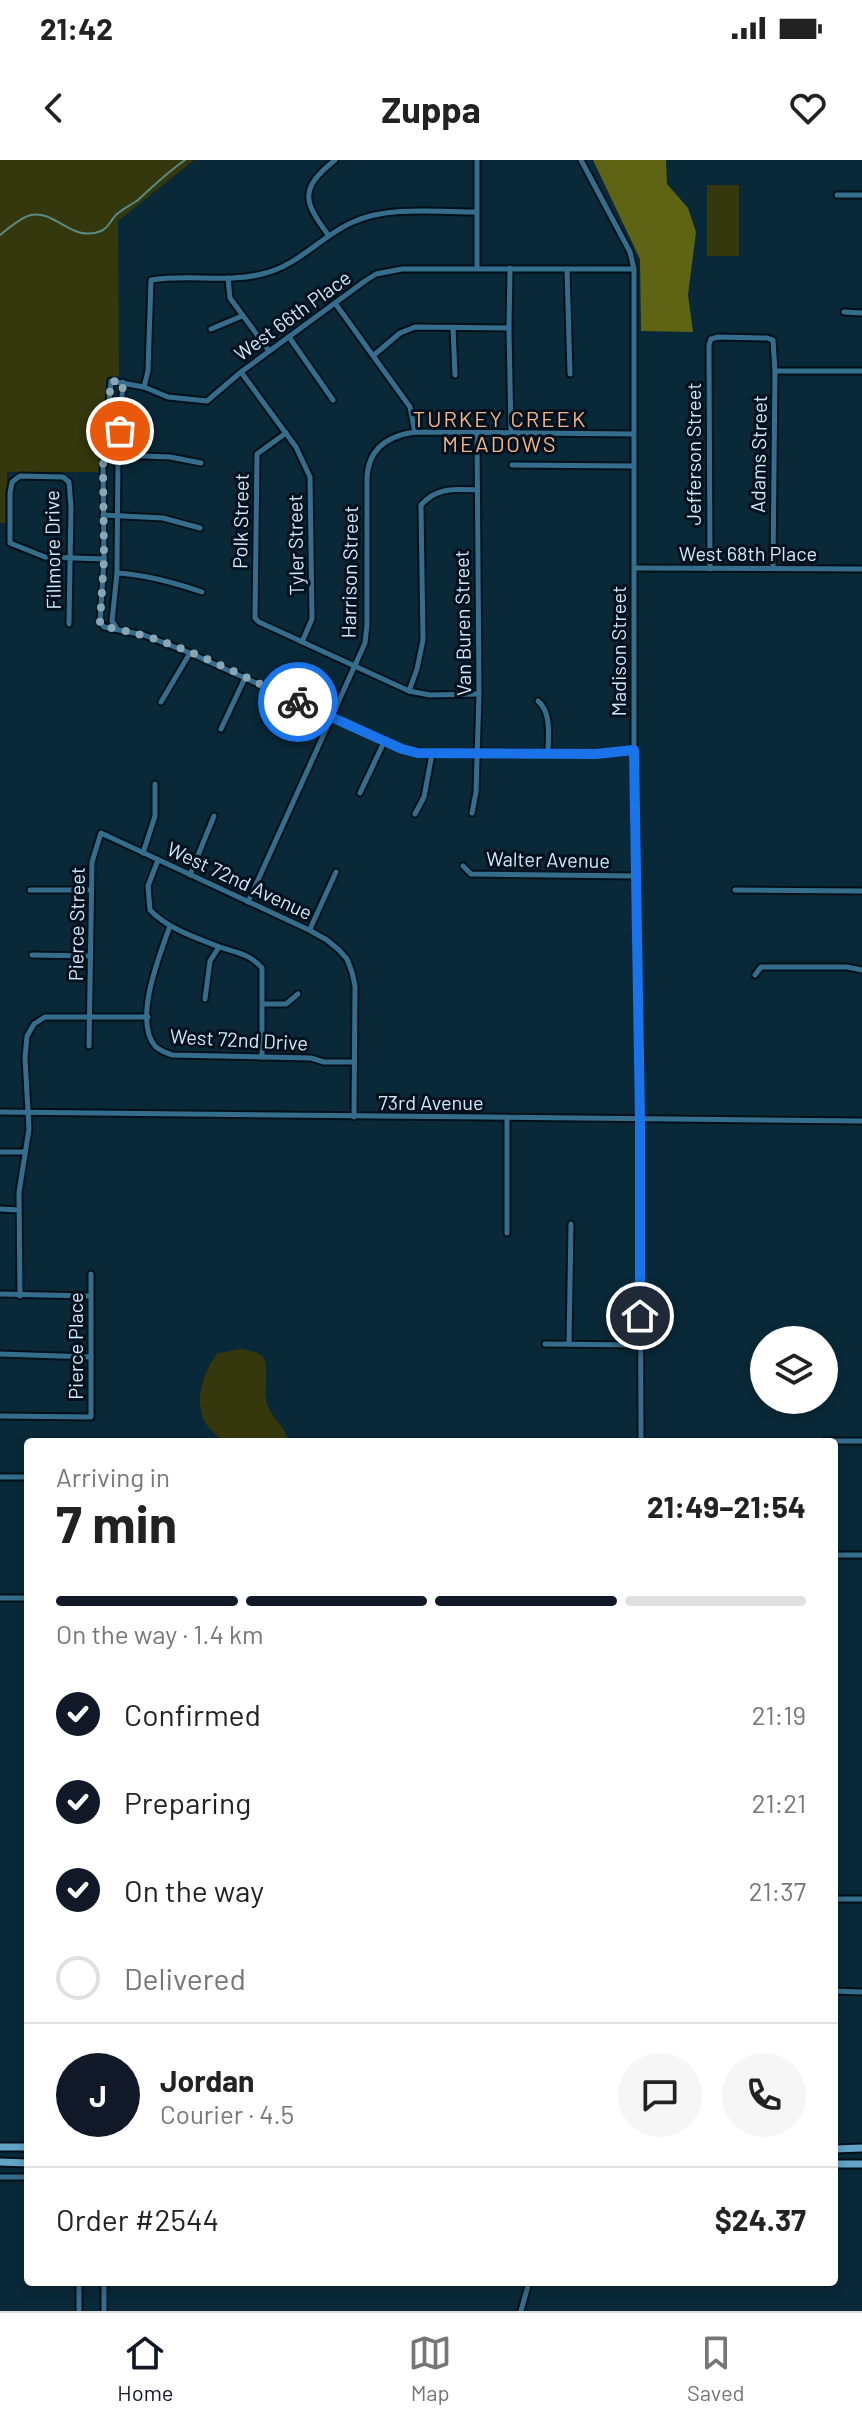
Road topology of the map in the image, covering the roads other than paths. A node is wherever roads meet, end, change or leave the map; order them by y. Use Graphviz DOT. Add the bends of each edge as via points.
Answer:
graph roads {
  1 [pos="335,160"];
  2 [pos="477,160"];
  3 [pos="581,160"];
  4 [pos="837,195"];
  5 [pos="862,195"];
  6 [pos="476,212"];
  7 [pos="329,236"];
  8 [pos="477,268"];
  9 [pos="510,268"];
  10 [pos="567,269"];
  11 [pos="634,269"];
  12 [pos="228,278"];
  13 [pos="335,303"];
  14 [pos="844,312"];
  15 [pos="862,313"];
  16 [pos="242,316"];
  17 [pos="453,327"];
  18 [pos="509,328"];
  19 [pos="211,329"];
  20 [pos="289,337"];
  21 [pos="711,339"];
  22 [pos="269,351"];
  23 [pos="374,355"];
  24 [pos="775,371"];
  25 [pos="862,371"];
  26 [pos="241,372"];
  27 [pos="570,374"];
  28 [pos="455,375"];
  29 [pos="123,382"];
  30 [pos="144,387"];
  31 [pos="333,400"];
  32 [pos="415,432"];
  33 [pos="286,433"];
  34 [pos="477,433"];
  35 [pos="511,433"];
  36 [pos="633,434"];
  37 [pos="118,455"];
  38 [pos="201,463"];
  39 [pos="512,465"];
  40 [pos="633,466"];
  41 [pos="477,490"];
  42 [pos="103,515"];
  43 [pos="117,515"];
  44 [pos="200,528"];
  45 [pos="71,558"];
  46 [pos="104,559"];
  47 [pos="635,568"];
  48 [pos="773,568"];
  49 [pos="710,569"];
  50 [pos="862,569"];
  51 [pos="117,573"];
  52 [pos="202,592"];
  53 [pos="69,624"];
  54 [pos="118,628"];
  55 [pos="302,642"];
  56 [pos="190,653"];
  57 [pos="356,666"];
  58 [pos="245,678"];
  59 [pos="409,691"];
  60 [pos="479,694"];
  61 [pos="538,701"];
  62 [pos="161,702"];
  63 [pos="333,718"];
  64 [pos="221,729"];
  65 [pos="384,742"];
  66 [pos="634,750"];
  67 [pos="478,752"];
  68 [pos="548,753"];
  69 [pos="432,754"];
  70 [pos="155,784"];
  71 [pos="360,793"];
  72 [pos="472,813"];
  73 [pos="415,814"];
  74 [pos="214,816"];
  75 [pos="101,833"];
  76 [pos="143,854"];
  77 [pos="158,860"];
  78 [pos="463,866"];
  79 [pos="336,872"];
  80 [pos="190,875"];
  81 [pos="636,876"];
  82 [pos="30,890"];
  83 [pos="91,890"];
  84 [pos="735,890"];
  85 [pos="862,891"];
  86 [pos="248,902"];
  87 [pos="170,926"];
  88 [pos="309,930"];
  89 [pos="219,947"];
  90 [pos="32,955"];
  91 [pos="90,956"];
  92 [pos="862,970"];
  93 [pos="755,975"];
  94 [pos="298,994"];
  95 [pos="205,999"];
  96 [pos="263,1004"];
  97 [pos="90,1017"];
  98 [pos="148,1017"];
  99 [pos="89,1046"];
  100 [pos="262,1057"];
  101 [pos="353,1062"];
  102 [pos="0,1112"];
  103 [pos="28,1112"];
  104 [pos="354,1117"];
  105 [pos="507,1118"];
  106 [pos="640,1119"];
  107 [pos="862,1121"];
  108 [pos="0,1152"];
  109 [pos="25,1152"];
  110 [pos="0,1209"];
  111 [pos="19,1210"];
  112 [pos="571,1224"];
  113 [pos="507,1233"];
  114 [pos="91,1274"];
  115 [pos="0,1294"];
  116 [pos="20,1296"];
  117 [pos="90,1296"];
  118 [pos="545,1344"];
  119 [pos="569,1344"];
  120 [pos="640,1345"];
  121 [pos="0,1354"];
  122 [pos="91,1357"];
  123 [pos="0,1416"];
  124 [pos="641,1438"];
  125 [pos="838,1441"];
  126 [pos="862,1441"];
  127 [pos="0,1477"];
  128 [pos="24,1477"];
  129 [pos="838,1555"];
  130 [pos="862,1555"];
  131 [pos="0,1598"];
  132 [pos="24,1598"];
  133 [pos="838,1899"];
  134 [pos="862,1899"];
  135 [pos="838,1991"];
  136 [pos="862,1992"];
  137 [pos="0,2147"];
  138 [pos="24,2147"];
  139 [pos="862,2148"];
  140 [pos="838,2149"];
  141 [pos="0,2162"];
  142 [pos="24,2163"];
  143 [pos="838,2164"];
  144 [pos="862,2164"];
  145 [pos="0,2177"];
  146 [pos="24,2177"];
  147 [pos="79,2286"];
  148 [pos="104,2286"];
  149 [pos="528,2286"];
  150 [pos="79,2311"];
  151 [pos="104,2311"];
  152 [pos="521,2311"];
  1 -- 7 [label="street" via="317,174 308,198"];
  2 -- 6 [label="street"];
  3 -- 11 [label="street, Madison Street" via="626,243"];
  4 -- 5 [label="street"];
  6 -- 7 [label="street" via="390,213 354,221"];
  6 -- 8 [label="street"];
  7 -- 12 [label="street" via="276,270"];
  8 -- 9 [label="street, West 66th Place"];
  8 -- 13 [label="street, West 66th Place" via="376,274"];
  9 -- 10 [label="street, West 66th Place"];
  9 -- 18 [label="street"];
  10 -- 11 [label="street, West 66th Place"];
  10 -- 27 [label="street"];
  11 -- 36 [label="street, Madison Street"];
  12 -- 16 [label="street" via="230,298"];
  12 -- 30 [label="street" via="151,280"];
  13 -- 20 [label="street, West 66th Place"];
  13 -- 23 [label="street"];
  14 -- 15 [label="street"];
  16 -- 19 [label="street"];
  16 -- 22 [label="street"];
  17 -- 18 [label="street"];
  17 -- 23 [label="street" via="415,327"];
  17 -- 28 [label="street"];
  18 -- 35 [label="street"];
  20 -- 22 [label="street, West 66th Place"];
  20 -- 31 [label="street"];
  21 -- 24 [label="street, Adams Street" via="773,340"];
  21 -- 49 [label="street, Jefferson Street"];
  22 -- 26 [label="street, West 66th Place"];
  23 -- 32 [label="street" via="410,407"];
  24 -- 25 [label="street"];
  24 -- 48 [label="street, Adams Street"];
  26 -- 30 [label="street, West 66th Place" via="207,401 168,397"];
  26 -- 33 [label="street, Tyler Street"];
  29 -- 30 [label="street, West 66th Place"];
  29 -- 37 [label="street"];
  29 -- 42 [label="street" via="109,384"];
  32 -- 34 [label="street"];
  32 -- 57 [label="street, Harrison Street" via="394,437 370,457 367,625"];
  33 -- 55 [label="street, Tyler Street" via="310,477 312,619"];
  33 -- 55 [label="street, Polk Street" via="257,454 255,618"];
  34 -- 35 [label="street"];
  34 -- 41 [label="street, Van Buren Street"];
  35 -- 36 [label="street"];
  36 -- 40 [label="street, Madison Street"];
  37 -- 38 [label="street"];
  37 -- 43 [label="street"];
  39 -- 40 [label="street"];
  40 -- 47 [label="street, Madison Street"];
  41 -- 59 [label="street" via="447,489 421,505 423,640"];
  41 -- 60 [label="street, Van Buren Street"];
  42 -- 43 [label="street"];
  42 -- 46 [label="street"];
  43 -- 44 [label="street" via="163,518"];
  43 -- 51 [label="street"];
  45 -- 45 [label="street, Fillmore Drive" via="45,557 10,543 10,493 20,476 63,477 69,482"];
  45 -- 46 [label="street"];
  45 -- 53 [label="street, Fillmore Drive"];
  46 -- 54 [label="street" via="100,622"];
  47 -- 49 [label="street, West 68th Place"];
  47 -- 66 [label="street, Madison Street"];
  48 -- 49 [label="street, West 68th Place"];
  48 -- 50 [label="street, West 68th Place"];
  51 -- 52 [label="street"];
  51 -- 54 [label="street" via="112,621"];
  54 -- 56 [label="street"];
  55 -- 57 [label="street"];
  56 -- 58 [label="street"];
  56 -- 62 [label="street"];
  57 -- 59 [label="street"];
  57 -- 63 [label="street, Harrison Street"];
  58 -- 63 [label="street"];
  58 -- 64 [label="street"];
  59 -- 60 [label="street"];
  60 -- 67 [label="street, Van Buren Street"];
  61 -- 68 [label="street" via="548,721"];
  63 -- 65 [label="street"];
  63 -- 86 [label="street, Harrison Street"];
  65 -- 69 [label="street"];
  65 -- 71 [label="street"];
  66 -- 68 [label="street"];
  66 -- 81 [label="street, Madison Street"];
  67 -- 68 [label="street"];
  67 -- 69 [label="street"];
  67 -- 72 [label="street, Van Buren Street"];
  69 -- 73 [label="street" via="424,797"];
  70 -- 76 [label="street" via="155,816"];
  74 -- 80 [label="street"];
  75 -- 76 [label="street, West 72nd Avenue"];
  75 -- 83 [label="street, Pierce Street"];
  76 -- 77 [label="street, West 72nd Avenue"];
  77 -- 80 [label="street, West 72nd Avenue"];
  77 -- 87 [label="street" via="147,897 150,910"];
  78 -- 81 [label="street, Walter Avenue" via="471,874"];
  79 -- 88 [label="street"];
  80 -- 86 [label="street, West 72nd Avenue"];
  81 -- 106 [label="street, Madison Street"];
  82 -- 83 [label="street"];
  83 -- 91 [label="street, Pierce Street"];
  84 -- 85 [label="street"];
  86 -- 88 [label="street, West 72nd Avenue"];
  87 -- 89 [label="street"];
  87 -- 98 [label="street" via="153,971"];
  88 -- 101 [label="street, West 72nd Avenue" via="339,950 352,972"];
  89 -- 95 [label="street" via="210,961"];
  89 -- 96 [label="street" via="253,957 262,968"];
  90 -- 91 [label="street"];
  91 -- 97 [label="street, Pierce Street"];
  92 -- 93 [label="street" via="761,967"];
  94 -- 96 [label="street" via="286,1004"];
  96 -- 100 [label="street"];
  97 -- 98 [label="street"];
  97 -- 99 [label="street, Pierce Street"];
  97 -- 103 [label="street" via="45,1017 34,1024 25,1058"];
  98 -- 100 [label="street, West 72nd Drive" via="149,1037 172,1055"];
  100 -- 101 [label="street, West 72nd Drive"];
  101 -- 104 [label="street"];
  102 -- 103 [label="street, 73rd Avenue"];
  103 -- 104 [label="street, 73rd Avenue"];
  103 -- 109 [label="street"];
  104 -- 105 [label="street, 73rd Avenue"];
  105 -- 106 [label="street, 73rd Avenue"];
  105 -- 113 [label="street"];
  106 -- 107 [label="street, 73rd Avenue"];
  106 -- 120 [label="street, Madison Street"];
  108 -- 109 [label="street"];
  109 -- 111 [label="street"];
  110 -- 111 [label="street"];
  111 -- 116 [label="street"];
  112 -- 119 [label="street"];
  114 -- 117 [label="street, Pierce Place"];
  115 -- 116 [label="street"];
  116 -- 117 [label="street"];
  117 -- 122 [label="street, Pierce Place"];
  118 -- 119 [label="street"];
  119 -- 120 [label="street"];
  120 -- 124 [label="street, Madison Street"];
  121 -- 122 [label="street"];
  122 -- 123 [label="street, Pierce Place" via="91,1417"];
  125 -- 126 [label="street"];
  127 -- 128 [label="street"];
  129 -- 130 [label="street"];
  131 -- 132 [label="street"];
  133 -- 134 [label="street"];
  135 -- 136 [label="street"];
  137 -- 138 [label="main road"];
  139 -- 140 [label="main road"];
  141 -- 142 [label="main road"];
  143 -- 144 [label="main road"];
  145 -- 146 [label="street"];
  147 -- 150 [label="street"];
  148 -- 151 [label="street"];
  149 -- 152 [label="street"];
}
